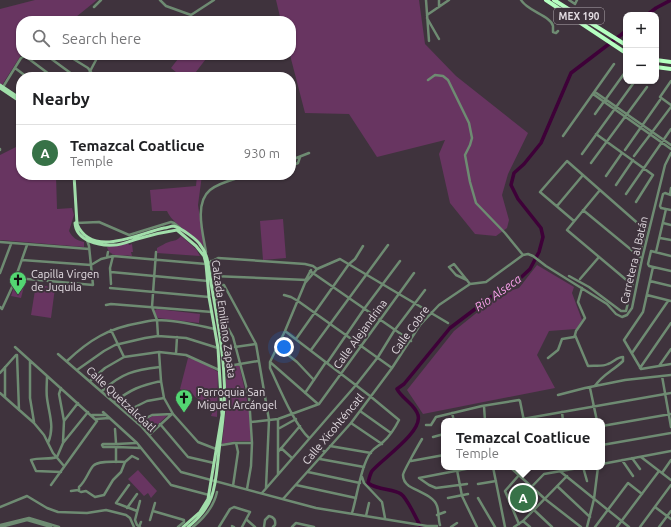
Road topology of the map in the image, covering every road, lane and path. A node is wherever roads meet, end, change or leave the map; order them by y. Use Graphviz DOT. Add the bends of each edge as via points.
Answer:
graph roads {
  1 [pos="101,0"];
  2 [pos="160,0"];
  3 [pos="214,0"];
  4 [pos="426,0"];
  5 [pos="439,0"];
  6 [pos="449,0"];
  7 [pos="521,0"];
  8 [pos="546,0"];
  9 [pos="554,0"];
  10 [pos="569,0"];
  11 [pos="577,0"];
  12 [pos="94,7"];
  13 [pos="439,7"];
  14 [pos="427,16"];
  15 [pos="558,31"];
  16 [pos="439,39"];
  17 [pos="429,41"];
  18 [pos="623,44"];
  19 [pos="623,51"];
  20 [pos="20,60"];
  21 [pos="30,60"];
  22 [pos="53,60"];
  23 [pos="75,60"];
  24 [pos="95,60"];
  25 [pos="659,60"];
  26 [pos="671,62"];
  27 [pos="614,64"];
  28 [pos="659,67"];
  29 [pos="15,68"];
  30 [pos="671,69"];
  31 [pos="20,72"];
  32 [pos="46,72"];
  33 [pos="69,72"];
  34 [pos="91,72"];
  35 [pos="623,75"];
  36 [pos="428,80"];
  37 [pos="671,81"];
  38 [pos="633,84"];
  39 [pos="647,86"];
  40 [pos="1,87"];
  41 [pos="594,93"];
  42 [pos="16,96"];
  43 [pos="16,98"];
  44 [pos="660,99"];
  45 [pos="604,101"];
  46 [pos="671,106"];
  47 [pos="615,108"];
  48 [pos="595,114"];
  49 [pos="626,116"];
  50 [pos="641,126"];
  51 [pos="671,129"];
  52 [pos="650,133"];
  53 [pos="596,134"];
  54 [pos="563,136"];
  55 [pos="662,141"];
  56 [pos="607,142"];
  57 [pos="671,145"];
  58 [pos="671,149"];
  59 [pos="625,150"];
  60 [pos="309,153"];
  61 [pos="622,153"];
  62 [pos="671,153"];
  63 [pos="582,154"];
  64 [pos="634,156"];
  65 [pos="300,157"];
  66 [pos="296,158"];
  67 [pos="633,160"];
  68 [pos="591,163"];
  69 [pos="296,164"];
  70 [pos="643,168"];
  71 [pos="583,175"];
  72 [pos="606,176"];
  73 [pos="73,180"];
  74 [pos="235,180"];
  75 [pos="616,185"];
  76 [pos="671,188"];
  77 [pos="600,190"];
  78 [pos="626,194"];
  79 [pos="670,195"];
  80 [pos="636,202"];
  81 [pos="557,206"];
  82 [pos="666,209"];
  83 [pos="583,210"];
  84 [pos="671,210"];
  85 [pos="574,221"];
  86 [pos="76,223"];
  87 [pos="663,223"];
  88 [pos="647,224"];
  89 [pos="671,225"];
  90 [pos="642,227"];
  91 [pos="183,231"];
  92 [pos="660,238"];
  93 [pos="87,240"];
  94 [pos="671,240"];
  95 [pos="0,242"];
  96 [pos="92,242"];
  97 [pos="11,244"];
  98 [pos="27,245"];
  99 [pos="388,245"];
  100 [pos="362,246"];
  101 [pos="89,248"];
  102 [pos="108,252"];
  103 [pos="156,252"];
  104 [pos="656,252"];
  105 [pos="206,254"];
  106 [pos="523,255"];
  107 [pos="113,256"];
  108 [pos="671,256"];
  109 [pos="107,257"];
  110 [pos="599,257"];
  111 [pos="639,257"];
  112 [pos="22,260"];
  113 [pos="156,260"];
  114 [pos="642,260"];
  115 [pos="400,261"];
  116 [pos="209,263"];
  117 [pos="349,264"];
  118 [pos="91,265"];
  119 [pos="313,266"];
  120 [pos="653,267"];
  121 [pos="317,269"];
  122 [pos="671,271"];
  123 [pos="111,272"];
  124 [pos="312,272"];
  125 [pos="0,273"];
  126 [pos="414,273"];
  127 [pos="366,275"];
  128 [pos="154,276"];
  129 [pos="213,276"];
  130 [pos="569,276"];
  131 [pos="16,278"];
  132 [pos="467,280"];
  133 [pos="579,280"];
  134 [pos="208,281"];
  135 [pos="306,281"];
  136 [pos="650,281"];
  137 [pos="630,283"];
  138 [pos="110,284"];
  139 [pos="382,284"];
  140 [pos="470,284"];
  141 [pos="576,284"];
  142 [pos="215,285"];
  143 [pos="671,286"];
  144 [pos="333,287"];
  145 [pos="110,288"];
  146 [pos="582,288"];
  147 [pos="425,290"];
  148 [pos="153,292"];
  149 [pos="284,294"];
  150 [pos="399,294"];
  151 [pos="647,295"];
  152 [pos="209,297"];
  153 [pos="349,298"];
  154 [pos="298,301"];
  155 [pos="669,301"];
  156 [pos="414,303"];
  157 [pos="106,305"];
  158 [pos="152,307"];
  159 [pos="1,308"];
  160 [pos="364,309"];
  161 [pos="212,312"];
  162 [pos="315,313"];
  163 [pos="431,313"];
  164 [pos="157,320"];
  165 [pos="379,320"];
  166 [pos="448,323"];
  167 [pos="671,323"];
  168 [pos="330,324"];
  169 [pos="216,329"];
  170 [pos="111,330"];
  171 [pos="286,331"];
  172 [pos="394,331"];
  173 [pos="346,335"];
  174 [pos="575,335"];
  175 [pos="158,336"];
  176 [pos="177,337"];
  177 [pos="296,339"];
  178 [pos="410,341"];
  179 [pos="117,344"];
  180 [pos="256,344"];
  181 [pos="361,346"];
  182 [pos="15,347"];
  183 [pos="235,347"];
  184 [pos="278,347"];
  185 [pos="218,348"];
  186 [pos="671,349"];
  187 [pos="311,350"];
  188 [pos="159,352"];
  189 [pos="632,353"];
  190 [pos="21,354"];
  191 [pos="58,354"];
  192 [pos="176,354"];
  193 [pos="17,355"];
  194 [pos="124,357"];
  195 [pos="378,357"];
  196 [pos="548,358"];
  197 [pos="30,360"];
  198 [pos="258,360"];
  199 [pos="67,361"];
  200 [pos="270,362"];
  201 [pos="326,362"];
  202 [pos="240,363"];
  203 [pos="671,364"];
  204 [pos="228,366"];
  205 [pos="659,366"];
  206 [pos="5,367"];
  207 [pos="160,367"];
  208 [pos="392,368"];
  209 [pos="640,368"];
  210 [pos="77,370"];
  211 [pos="219,370"];
  212 [pos="0,373"];
  213 [pos="341,374"];
  214 [pos="47,375"];
  215 [pos="671,375"];
  216 [pos="662,376"];
  217 [pos="314,380"];
  218 [pos="90,381"];
  219 [pos="161,381"];
  220 [pos="356,385"];
  221 [pos="595,387"];
  222 [pos="61,388"];
  223 [pos="590,388"];
  224 [pos="102,391"];
  225 [pos="305,393"];
  226 [pos="671,393"];
  227 [pos="0,394"];
  228 [pos="665,394"];
  229 [pos="558,395"];
  230 [pos="370,396"];
  231 [pos="5,398"];
  232 [pos="164,398"];
  233 [pos="114,402"];
  234 [pos="78,403"];
  235 [pos="318,404"];
  236 [pos="484,406"];
  237 [pos="594,407"];
  238 [pos="19,410"];
  239 [pos="360,410"];
  240 [pos="88,412"];
  241 [pos="103,412"];
  242 [pos="125,412"];
  243 [pos="562,412"];
  244 [pos="292,413"];
  245 [pos="452,413"];
  246 [pos="172,414"];
  247 [pos="670,414"];
  248 [pos="92,415"];
  249 [pos="106,415"];
  250 [pos="110,418"];
  251 [pos="453,418"];
  252 [pos="485,418"];
  253 [pos="524,418"];
  254 [pos="534,418"];
  255 [pos="563,418"];
  256 [pos="596,418"];
  257 [pos="278,419"];
  258 [pos="296,419"];
  259 [pos="96,420"];
  260 [pos="269,420"];
  261 [pos="64,421"];
  262 [pos="252,422"];
  263 [pos="34,423"];
  264 [pos="138,423"];
  265 [pos="351,423"];
  266 [pos="160,424"];
  267 [pos="426,425"];
  268 [pos="605,425"];
  269 [pos="300,426"];
  270 [pos="671,427"];
  271 [pos="115,429"];
  272 [pos="278,429"];
  273 [pos="391,433"];
  274 [pos="671,433"];
  275 [pos="64,435"];
  276 [pos="149,435"];
  277 [pos="441,435"];
  278 [pos="68,436"];
  279 [pos="433,437"];
  280 [pos="309,438"];
  281 [pos="422,439"];
  282 [pos="48,443"];
  283 [pos="63,443"];
  284 [pos="137,443"];
  285 [pos="236,443"];
  286 [pos="252,443"];
  287 [pos="382,444"];
  288 [pos="605,444"];
  289 [pos="116,445"];
  290 [pos="222,445"];
  291 [pos="317,446"];
  292 [pos="330,446"];
  293 [pos="141,448"];
  294 [pos="280,448"];
  295 [pos="216,450"];
  296 [pos="671,451"];
  297 [pos="278,452"];
  298 [pos="325,452"];
  299 [pos="371,453"];
  300 [pos="441,456"];
  301 [pos="56,457"];
  302 [pos="640,457"];
  303 [pos="292,458"];
  304 [pos="632,458"];
  305 [pos="138,459"];
  306 [pos="319,459"];
  307 [pos="622,460"];
  308 [pos="411,461"];
  309 [pos="116,462"];
  310 [pos="125,462"];
  311 [pos="670,462"];
  312 [pos="215,463"];
  313 [pos="605,463"];
  314 [pos="64,466"];
  315 [pos="364,467"];
  316 [pos="640,469"];
  317 [pos="457,470"];
  318 [pos="494,470"];
  319 [pos="513,470"];
  320 [pos="523,470"];
  321 [pos="571,470"];
  322 [pos="585,470"];
  323 [pos="598,470"];
  324 [pos="55,472"];
  325 [pos="61,472"];
  326 [pos="308,472"];
  327 [pos="562,472"];
  328 [pos="660,472"];
  329 [pos="58,475"];
  330 [pos="278,475"];
  331 [pos="519,475"];
  332 [pos="567,476"];
  333 [pos="633,476"];
  334 [pos="362,477"];
  335 [pos="211,480"];
  336 [pos="671,480"];
  337 [pos="216,481"];
  338 [pos="496,481"];
  339 [pos="587,481"];
  340 [pos="360,483"];
  341 [pos="129,484"];
  342 [pos="467,484"];
  343 [pos="478,484"];
  344 [pos="51,485"];
  345 [pos="296,485"];
  346 [pos="459,485"];
  347 [pos="671,485"];
  348 [pos="233,486"];
  349 [pos="531,486"];
  350 [pos="557,486"];
  351 [pos="247,489"];
  352 [pos="266,489"];
  353 [pos="78,490"];
  354 [pos="71,491"];
  355 [pos="217,492"];
  356 [pos="262,493"];
  357 [pos="137,494"];
  358 [pos="468,494"];
  359 [pos="642,494"];
  360 [pos="209,495"];
  361 [pos="462,496"];
  362 [pos="356,498"];
  363 [pos="448,498"];
  364 [pos="478,498"];
  365 [pos="283,499"];
  366 [pos="545,499"];
  367 [pos="594,499"];
  368 [pos="140,501"];
  369 [pos="155,503"];
  370 [pos="369,503"];
  371 [pos="0,506"];
  372 [pos="512,507"];
  373 [pos="655,507"];
  374 [pos="127,508"];
  375 [pos="534,510"];
  376 [pos="608,510"];
  377 [pos="137,511"];
  378 [pos="671,511"];
  379 [pos="153,512"];
  380 [pos="445,512"];
  381 [pos="352,513"];
  382 [pos="437,515"];
  383 [pos="366,516"];
  384 [pos="667,516"];
  385 [pos="590,517"];
  386 [pos="385,519"];
  387 [pos="671,519"];
  388 [pos="150,520"];
  389 [pos="247,520"];
  390 [pos="621,520"];
  391 [pos="523,521"];
  392 [pos="141,522"];
  393 [pos="410,523"];
  394 [pos="457,523"];
  395 [pos="13,524"];
  396 [pos="519,524"];
  397 [pos="45,525"];
  398 [pos="0,526"];
  399 [pos="426,526"];
  400 [pos="439,526"];
  401 [pos="55,527"];
  402 [pos="134,527"];
  403 [pos="140,527"];
  404 [pos="178,527"];
  405 [pos="183,527"];
  406 [pos="188,527"];
  407 [pos="192,527"];
  408 [pos="219,527"];
  409 [pos="242,527"];
  410 [pos="255,527"];
  411 [pos="264,527"];
  412 [pos="273,527"];
  413 [pos="292,527"];
  414 [pos="314,527"];
  415 [pos="409,527"];
  416 [pos="451,527"];
  417 [pos="477,527"];
  418 [pos="495,527"];
  419 [pos="505,527"];
  420 [pos="514,527"];
  421 [pos="530,527"];
  422 [pos="552,527"];
  423 [pos="581,527"];
  424 [pos="588,527"];
  425 [pos="595,527"];
  426 [pos="617,527"];
  427 [pos="630,527"];
  428 [pos="640,527"];
  429 [pos="658,527"];
  1 -- 12 [label="street"];
  2 -- 3 [label="street" via="166,6 191,15"];
  4 -- 14 [label="street"];
  5 -- 13 [label="street"];
  6 -- 13 [label="street"];
  7 -- 15 [label="street" via="526,7 538,12 551,23 553,32"];
  8 -- 19 [label="highway"];
  9 -- 18 [label="highway, MEX 190"];
  10 -- 11 [label="street" via="575,4"];
  13 -- 14 [label="street"];
  14 -- 16 [label="street"];
  14 -- 17 [label="street"];
  20 -- 29 [label="street"];
  21 -- 32 [label="street"];
  22 -- 33 [label="street"];
  23 -- 34 [label="street"];
  24 -- 34 [label="street"];
  25 -- 26 [label="highway"];
  27 -- 41 [label="street"];
  28 -- 30 [label="highway"];
  29 -- 31 [label="street"];
  29 -- 40 [label="street"];
  35 -- 45 [label="street"];
  36 -- 106 [label="street" via="435,75 448,80 469,123 472,138 465,155 476,203 505,232"];
  37 -- 44 [label="street"];
  38 -- 47 [label="street"];
  39 -- 49 [label="street"];
  40 -- 42 [label="main road"];
  40 -- 43 [label="main road"];
  41 -- 45 [label="street"];
  41 -- 54 [label="street"];
  44 -- 46 [label="street"];
  44 -- 50 [label="street"];
  45 -- 47 [label="street"];
  45 -- 48 [label="street"];
  46 -- 52 [label="street"];
  47 -- 49 [label="street"];
  47 -- 53 [label="street"];
  49 -- 50 [label="street"];
  49 -- 56 [label="street"];
  50 -- 52 [label="street"];
  50 -- 59 [label="street"];
  51 -- 55 [label="street"];
  52 -- 55 [label="street"];
  52 -- 64 [label="street"];
  53 -- 56 [label="street"];
  53 -- 63 [label="street"];
  55 -- 57 [label="street"];
  55 -- 58 [label="street"];
  55 -- 70 [label="street"];
  56 -- 61 [label="street"];
  56 -- 68 [label="street"];
  60 -- 65 [label="street"];
  61 -- 67 [label="street"];
  61 -- 72 [label="street"];
  62 -- 114 [label="street, Carretera al Batán" via="665,165"];
  65 -- 66 [label="street"];
  65 -- 69 [label="street"];
  67 -- 70 [label="street"];
  67 -- 75 [label="street"];
  70 -- 78 [label="street"];
  70 -- 80 [label="street" via="653,175"];
  71 -- 77 [label="street"];
  71 -- 81 [label="street"];
  71 -- 81 [label="street" via="567,161 540,192"];
  73 -- 86 [label="main road"];
  74 -- 105 [label="street" via="211,189 203,197 201,215"];
  76 -- 79 [label="street"];
  77 -- 83 [label="street"];
  77 -- 90 [label="street"];
  79 -- 82 [label="street" via="663,194 660,206"];
  81 -- 85 [label="street"];
  82 -- 84 [label="street"];
  82 -- 87 [label="street"];
  83 -- 85 [label="street"];
  83 -- 111 [label="street"];
  85 -- 110 [label="street" via="566,230"];
  86 -- 91 [label="street" via="99,222 129,235 171,222"];
  86 -- 91 [label="main road, Calzada Emiliano Zapata" via="86,237 104,242 113,242 174,226"];
  86 -- 93 [label="main road" via="77,230"];
  87 -- 89 [label="street"];
  87 -- 92 [label="street"];
  88 -- 111 [label="street"];
  91 -- 105 [label="main road, Calzada Emiliano Zapata" via="200,244"];
  92 -- 94 [label="street"];
  92 -- 104 [label="street"];
  93 -- 96 [label="main road, Calzada Emiliano Zapata"];
  93 -- 101 [label="street"];
  95 -- 97 [label="street"];
  96 -- 101 [label="street"];
  96 -- 116 [label="main road, Calzada Emiliano Zapata" via="113,245 176,230 196,246"];
  97 -- 98 [label="street"];
  97 -- 125 [label="street"];
  98 -- 101 [label="street"];
  98 -- 112 [label="street"];
  99 -- 127 [label="street"];
  100 -- 117 [label="street"];
  101 -- 118 [label="street"];
  102 -- 109 [label="street"];
  103 -- 113 [label="street"];
  104 -- 108 [label="street"];
  104 -- 120 [label="street" via="650,252 648,265"];
  105 -- 116 [label="main road, Calzada Emiliano Zapata"];
  106 -- 140 [label="street, Calle Cobre" via="486,282"];
  106 -- 141 [label="street, Carretera al Batán" via="533,256"];
  107 -- 109 [label="street"];
  107 -- 113 [label="street"];
  107 -- 123 [label="street"];
  109 -- 118 [label="street"];
  110 -- 133 [label="street"];
  110 -- 137 [label="street"];
  111 -- 114 [label="street"];
  111 -- 133 [label="street" via="627,309 624,312"];
  112 -- 118 [label="street"];
  112 -- 131 [label="street"];
  113 -- 116 [label="street"];
  113 -- 128 [label="street"];
  114 -- 146 [label="street, Carretera al Batán" via="632,308 627,315 622,317 616,314 607,304"];
  115 -- 139 [label="street"];
  116 -- 119 [label="street" via="218,258"];
  116 -- 129 [label="street"];
  116 -- 134 [label="main road, Calzada Emiliano Zapata"];
  116 -- 337 [label="main road, Calzada Emiliano Zapata" via="224,377 224,416"];
  117 -- 121 [label="street" via="340,259"];
  117 -- 127 [label="street"];
  117 -- 144 [label="street"];
  118 -- 131 [label="street" via="93,285"];
  119 -- 121 [label="street"];
  119 -- 124 [label="street"];
  120 -- 122 [label="street"];
  120 -- 136 [label="street"];
  121 -- 124 [label="street"];
  123 -- 128 [label="street"];
  123 -- 138 [label="street"];
  124 -- 135 [label="street"];
  124 -- 144 [label="street"];
  126 -- 150 [label="street, Calle Alejandrina"];
  127 -- 139 [label="street"];
  127 -- 153 [label="street"];
  128 -- 134 [label="street"];
  128 -- 148 [label="street"];
  129 -- 135 [label="street"];
  129 -- 142 [label="street"];
  130 -- 133 [label="street"];
  131 -- 159 [label="street"];
  132 -- 132 [label="street" via="454,264 449,267 456,275"];
  132 -- 140 [label="street"];
  133 -- 141 [label="street"];
  134 -- 152 [label="main road, Calzada Emiliano Zapata"];
  135 -- 154 [label="street"];
  136 -- 143 [label="street"];
  136 -- 151 [label="street"];
  139 -- 150 [label="street"];
  139 -- 160 [label="street"];
  140 -- 163 [label="street, Calle Cobre"];
  141 -- 146 [label="street, Carretera al Batán"];
  142 -- 180 [label="street" via="224,285"];
  142 -- 183 [label="street" via="218,310 233,337"];
  144 -- 153 [label="street"];
  144 -- 162 [label="street"];
  145 -- 148 [label="street"];
  146 -- 174 [label="street" via="578,302 585,318"];
  147 -- 156 [label="street"];
  148 -- 152 [label="street"];
  148 -- 158 [label="street"];
  149 -- 154 [label="street"];
  150 -- 156 [label="street"];
  150 -- 165 [label="street, Calle Alejandrina"];
  151 -- 155 [label="street"];
  151 -- 189 [label="street" via="643,312 624,339"];
  152 -- 161 [label="main road, Calzada Emiliano Zapata"];
  153 -- 160 [label="street"];
  153 -- 168 [label="street"];
  154 -- 162 [label="street"];
  154 -- 171 [label="street"];
  155 -- 189 [label="street"];
  156 -- 163 [label="street"];
  156 -- 172 [label="street"];
  157 -- 158 [label="street"];
  158 -- 161 [label="street"];
  158 -- 164 [label="street"];
  160 -- 165 [label="street"];
  160 -- 173 [label="street"];
  161 -- 169 [label="main road, Calzada Emiliano Zapata"];
  162 -- 168 [label="street"];
  162 -- 177 [label="street"];
  163 -- 166 [label="street"];
  163 -- 178 [label="street, Calle Cobre"];
  164 -- 169 [label="street"];
  164 -- 170 [label="street"];
  164 -- 175 [label="street"];
  165 -- 172 [label="street"];
  165 -- 181 [label="street, Calle Alejandrina"];
  167 -- 209 [label="street"];
  168 -- 173 [label="street"];
  168 -- 187 [label="street"];
  169 -- 185 [label="main road, Calzada Emiliano Zapata"];
  170 -- 179 [label="street"];
  170 -- 199 [label="street" via="78,350"];
  171 -- 177 [label="street"];
  171 -- 184 [label="street"];
  172 -- 178 [label="street"];
  172 -- 195 [label="street"];
  173 -- 181 [label="street"];
  173 -- 201 [label="street"];
  174 -- 196 [label="street" via="562,339 558,350"];
  174 -- 221 [label="street" via="588,366 610,364 623,357 623,361 601,378"];
  175 -- 176 [label="street"];
  175 -- 179 [label="street"];
  176 -- 185 [label="street"];
  176 -- 192 [label="street"];
  177 -- 187 [label="street"];
  178 -- 208 [label="street, Calle Cobre"];
  179 -- 194 [label="street"];
  179 -- 210 [label="street"];
  180 -- 183 [label="street"];
  180 -- 198 [label="street"];
  181 -- 195 [label="street"];
  181 -- 213 [label="street, Calle Alejandrina"];
  182 -- 190 [label="street"];
  183 -- 202 [label="street"];
  184 -- 200 [label="street"];
  184 -- 217 [label="street"];
  185 -- 211 [label="main road, Calzada Emiliano Zapata"];
  186 -- 205 [label="street"];
  187 -- 201 [label="street"];
  188 -- 192 [label="street"];
  188 -- 194 [label="street"];
  188 -- 207 [label="street"];
  189 -- 209 [label="street"];
  190 -- 193 [label="street"];
  190 -- 197 [label="street"];
  191 -- 199 [label="street, Calle Quetzalcóatl"];
  192 -- 211 [label="street" via="186,355"];
  193 -- 206 [label="street"];
  193 -- 238 [label="street"];
  194 -- 218 [label="street"];
  195 -- 208 [label="street"];
  195 -- 220 [label="street"];
  197 -- 214 [label="street"];
  197 -- 263 [label="street" via="30,398"];
  198 -- 202 [label="street"];
  198 -- 260 [label="street"];
  199 -- 210 [label="street, Calle Quetzalcóatl"];
  200 -- 225 [label="street"];
  200 -- 244 [label="street" via="270,368"];
  201 -- 213 [label="street"];
  201 -- 217 [label="street"];
  202 -- 204 [label="street"];
  202 -- 262 [label="street" via="249,397"];
  203 -- 205 [label="street"];
  205 -- 209 [label="street"];
  206 -- 212 [label="street"];
  206 -- 231 [label="street"];
  207 -- 219 [label="street"];
  207 -- 224 [label="street" via="125,374"];
  208 -- 230 [label="street, Calle Xicohténcatl"];
  210 -- 218 [label="street, Calle Quetzalcóatl"];
  211 -- 295 [label="main road, Calzada Emiliano Zapata" via="222,415"];
  213 -- 220 [label="street"];
  213 -- 235 [label="street, Calle Alejandrina"];
  214 -- 222 [label="street"];
  214 -- 282 [label="street" via="47,400 52,427"];
  215 -- 216 [label="street"];
  216 -- 221 [label="street" via="625,380"];
  216 -- 228 [label="street"];
  217 -- 225 [label="street"];
  218 -- 224 [label="street, Calle Quetzalcóatl"];
  219 -- 232 [label="street"];
  219 -- 233 [label="street" via="129,391"];
  220 -- 230 [label="street"];
  220 -- 280 [label="street"];
  221 -- 223 [label="street"];
  222 -- 234 [label="street"];
  222 -- 261 [label="street" via="59,394"];
  223 -- 229 [label="street"];
  223 -- 237 [label="street"];
  224 -- 233 [label="street, Calle Quetzalcóatl"];
  225 -- 235 [label="street"];
  226 -- 228 [label="street"];
  227 -- 231 [label="street"];
  228 -- 237 [label="street"];
  228 -- 247 [label="street"];
  230 -- 239 [label="street, Calle Xicohténcatl"];
  230 -- 273 [label="street" via="399,419"];
  231 -- 238 [label="street"];
  232 -- 242 [label="street" via="147,401"];
  232 -- 246 [label="street"];
  233 -- 242 [label="street, Calle Quetzalcóatl"];
  234 -- 240 [label="street"];
  234 -- 261 [label="street"];
  235 -- 244 [label="street"];
  236 -- 245 [label="street"];
  236 -- 252 [label="street"];
  236 -- 253 [label="street" via="520,401"];
  237 -- 243 [label="street"];
  237 -- 256 [label="street"];
  238 -- 263 [label="street"];
  239 -- 265 [label="street, Calle Xicohténcatl"];
  239 -- 273 [label="street"];
  240 -- 248 [label="street"];
  240 -- 278 [label="street"];
  241 -- 249 [label="street"];
  242 -- 264 [label="street, Calle Quetzalcóatl"];
  243 -- 254 [label="street"];
  243 -- 255 [label="street"];
  244 -- 257 [label="street"];
  244 -- 258 [label="street"];
  245 -- 251 [label="street"];
  245 -- 267 [label="street" via="436,417 431,425"];
  246 -- 264 [label="street" via="152,415"];
  246 -- 266 [label="street"];
  246 -- 295 [label="street" via="198,442"];
  247 -- 268 [label="street"];
  247 -- 270 [label="street"];
  248 -- 249 [label="street"];
  248 -- 259 [label="street"];
  249 -- 250 [label="street"];
  250 -- 259 [label="street"];
  250 -- 284 [label="street"];
  257 -- 260 [label="street"];
  257 -- 272 [label="street"];
  258 -- 269 [label="street"];
  258 -- 272 [label="street"];
  259 -- 314 [label="street"];
  260 -- 262 [label="street"];
  260 -- 352 [label="street"];
  261 -- 275 [label="street"];
  262 -- 286 [label="street"];
  263 -- 282 [label="street"];
  264 -- 276 [label="street, Calle Quetzalcóatl"];
  265 -- 287 [label="street"];
  265 -- 292 [label="street, Calle Xicohténcatl"];
  266 -- 276 [label="street"];
  266 -- 312 [label="street" via="188,457"];
  269 -- 280 [label="street"];
  269 -- 294 [label="street"];
  271 -- 289 [label="street"];
  272 -- 297 [label="street"];
  273 -- 287 [label="street"];
  274 -- 288 [label="street"];
  275 -- 278 [label="street"];
  275 -- 283 [label="street"];
  276 -- 335 [label="street, Calle Quetzalcóatl" via="181,472"];
  277 -- 279 [label="street"];
  278 -- 283 [label="street"];
  280 -- 303 [label="street"];
  281 -- 308 [label="street"];
  282 -- 301 [label="street"];
  283 -- 301 [label="street"];
  284 -- 289 [label="street"];
  284 -- 293 [label="street"];
  285 -- 286 [label="street"];
  285 -- 290 [label="street"];
  285 -- 348 [label="street" via="238,452"];
  286 -- 351 [label="street"];
  287 -- 299 [label="street" via="376,446"];
  289 -- 293 [label="street"];
  289 -- 309 [label="street"];
  291 -- 298 [label="street"];
  292 -- 298 [label="street, Calle Xicohténcatl"];
  292 -- 299 [label="street"];
  293 -- 360 [label="street" via="171,485"];
  294 -- 297 [label="street"];
  294 -- 303 [label="street"];
  295 -- 312 [label="main road, Calzada Emiliano Zapata"];
  296 -- 302 [label="street"];
  297 -- 330 [label="street"];
  298 -- 306 [label="street, Calle Xicohténcatl"];
  299 -- 315 [label="street"];
  300 -- 308 [label="street"];
  301 -- 314 [label="street"];
  301 -- 324 [label="street" via="31,460 36,471"];
  302 -- 304 [label="street"];
  302 -- 328 [label="street"];
  303 -- 330 [label="street"];
  304 -- 307 [label="street"];
  304 -- 316 [label="street"];
  305 -- 310 [label="street" via="132,456"];
  306 -- 315 [label="street"];
  306 -- 326 [label="street, Calle Xicohténcatl"];
  307 -- 313 [label="street"];
  307 -- 333 [label="street"];
  308 -- 382 [label="street" via="404,472 404,480 409,486 434,501 437,505"];
  309 -- 310 [label="street"];
  309 -- 353 [label="street" via="95,464"];
  310 -- 353 [label="street" via="104,495 95,497 86,491"];
  311 -- 328 [label="street"];
  312 -- 335 [label="main road, Calzada Emiliano Zapata"];
  314 -- 325 [label="street"];
  315 -- 334 [label="street"];
  317 -- 346 [label="street"];
  317 -- 346 [label="street" via="419,478 436,488"];
  318 -- 338 [label="street"];
  319 -- 331 [label="street"];
  320 -- 331 [label="street"];
  321 -- 327 [label="street"];
  322 -- 339 [label="street"];
  323 -- 367 [label="street"];
  324 -- 325 [label="street"];
  324 -- 329 [label="street"];
  325 -- 329 [label="street"];
  326 -- 340 [label="street"];
  326 -- 345 [label="street, Calle Xicohténcatl"];
  327 -- 332 [label="street"];
  327 -- 349 [label="street" via="544,474"];
  328 -- 336 [label="street"];
  328 -- 359 [label="street"];
  329 -- 344 [label="street"];
  330 -- 352 [label="street"];
  331 -- 349 [label="street"];
  331 -- 372 [label="street" via="505,491"];
  332 -- 350 [label="street"];
  332 -- 367 [label="street"];
  334 -- 340 [label="street"];
  334 -- 386 [label="street" via="384,507"];
  335 -- 337 [label="street, Calle Quetzalcóatl"];
  335 -- 360 [label="main road, Calzada Emiliano Zapata"];
  337 -- 348 [label="street, Calle Quetzalcóatl"];
  337 -- 406 [label="main road, Calzada Emiliano Zapata" via="208,507"];
  338 -- 343 [label="street"];
  338 -- 419 [label="street"];
  340 -- 362 [label="street"];
  341 -- 374 [label="street" via="116,503"];
  342 -- 346 [label="street"];
  345 -- 362 [label="street"];
  345 -- 365 [label="street, Calle Xicohténcatl"];
  346 -- 361 [label="street"];
  347 -- 373 [label="street"];
  348 -- 351 [label="street, Calle Quetzalcóatl"];
  349 -- 366 [label="street"];
  349 -- 372 [label="street"];
  350 -- 366 [label="street"];
  350 -- 385 [label="street"];
  351 -- 356 [label="street, Calle Quetzalcóatl"];
  352 -- 356 [label="street"];
  353 -- 354 [label="street"];
  355 -- 407 [label="street" via="209,510"];
  356 -- 365 [label="street, Calle Quetzalcóatl"];
  357 -- 374 [label="street"];
  358 -- 361 [label="street"];
  359 -- 376 [label="street" via="628,483"];
  359 -- 390 [label="street"];
  360 -- 405 [label="main road, Calzada Emiliano Zapata" via="200,512"];
  361 -- 363 [label="street"];
  361 -- 417 [label="street"];
  362 -- 381 [label="street"];
  364 -- 418 [label="street"];
  365 -- 381 [label="street, Calle Quetzalcóatl" via="316,508"];
  366 -- 375 [label="street"];
  366 -- 423 [label="street"];
  367 -- 376 [label="street"];
  367 -- 385 [label="street"];
  368 -- 377 [label="street"];
  369 -- 379 [label="street"];
  370 -- 383 [label="street"];
  371 -- 402 [label="street" via="27,496 58,512 87,513 106,510 126,515"];
  372 -- 396 [label="street"];
  373 -- 384 [label="street"];
  373 -- 428 [label="street"];
  374 -- 377 [label="street"];
  375 -- 391 [label="street"];
  375 -- 422 [label="street"];
  376 -- 390 [label="street"];
  376 -- 425 [label="street"];
  377 -- 403 [label="street" via="135,520"];
  378 -- 384 [label="street"];
  379 -- 388 [label="street"];
  379 -- 404 [label="street" via="184,520"];
  380 -- 382 [label="street"];
  381 -- 383 [label="street, Calle Quetzalcóatl"];
  382 -- 400 [label="street"];
  383 -- 386 [label="street, Calle Quetzalcóatl"];
  384 -- 387 [label="street"];
  384 -- 429 [label="street"];
  385 -- 424 [label="street"];
  386 -- 393 [label="street, Calle Quetzalcóatl"];
  389 -- 408 [label="street" via="249,511 232,507"];
  389 -- 409 [label="street"];
  389 -- 410 [label="street"];
  390 -- 426 [label="street"];
  390 -- 427 [label="street"];
  391 -- 396 [label="street"];
  391 -- 421 [label="street"];
  392 -- 403 [label="street"];
  393 -- 399 [label="street, Calle Quetzalcóatl"];
  393 -- 415 [label="street"];
  394 -- 416 [label="street"];
  395 -- 397 [label="street" via="28,520"];
  395 -- 398 [label="street"];
  396 -- 420 [label="street"];
  397 -- 401 [label="street"];
  399 -- 400 [label="street, Calle Quetzalcóatl"];
  411 -- 412 [label="street" via="269,516 275,520"];
  413 -- 414 [label="street" via="295,524"];
}
